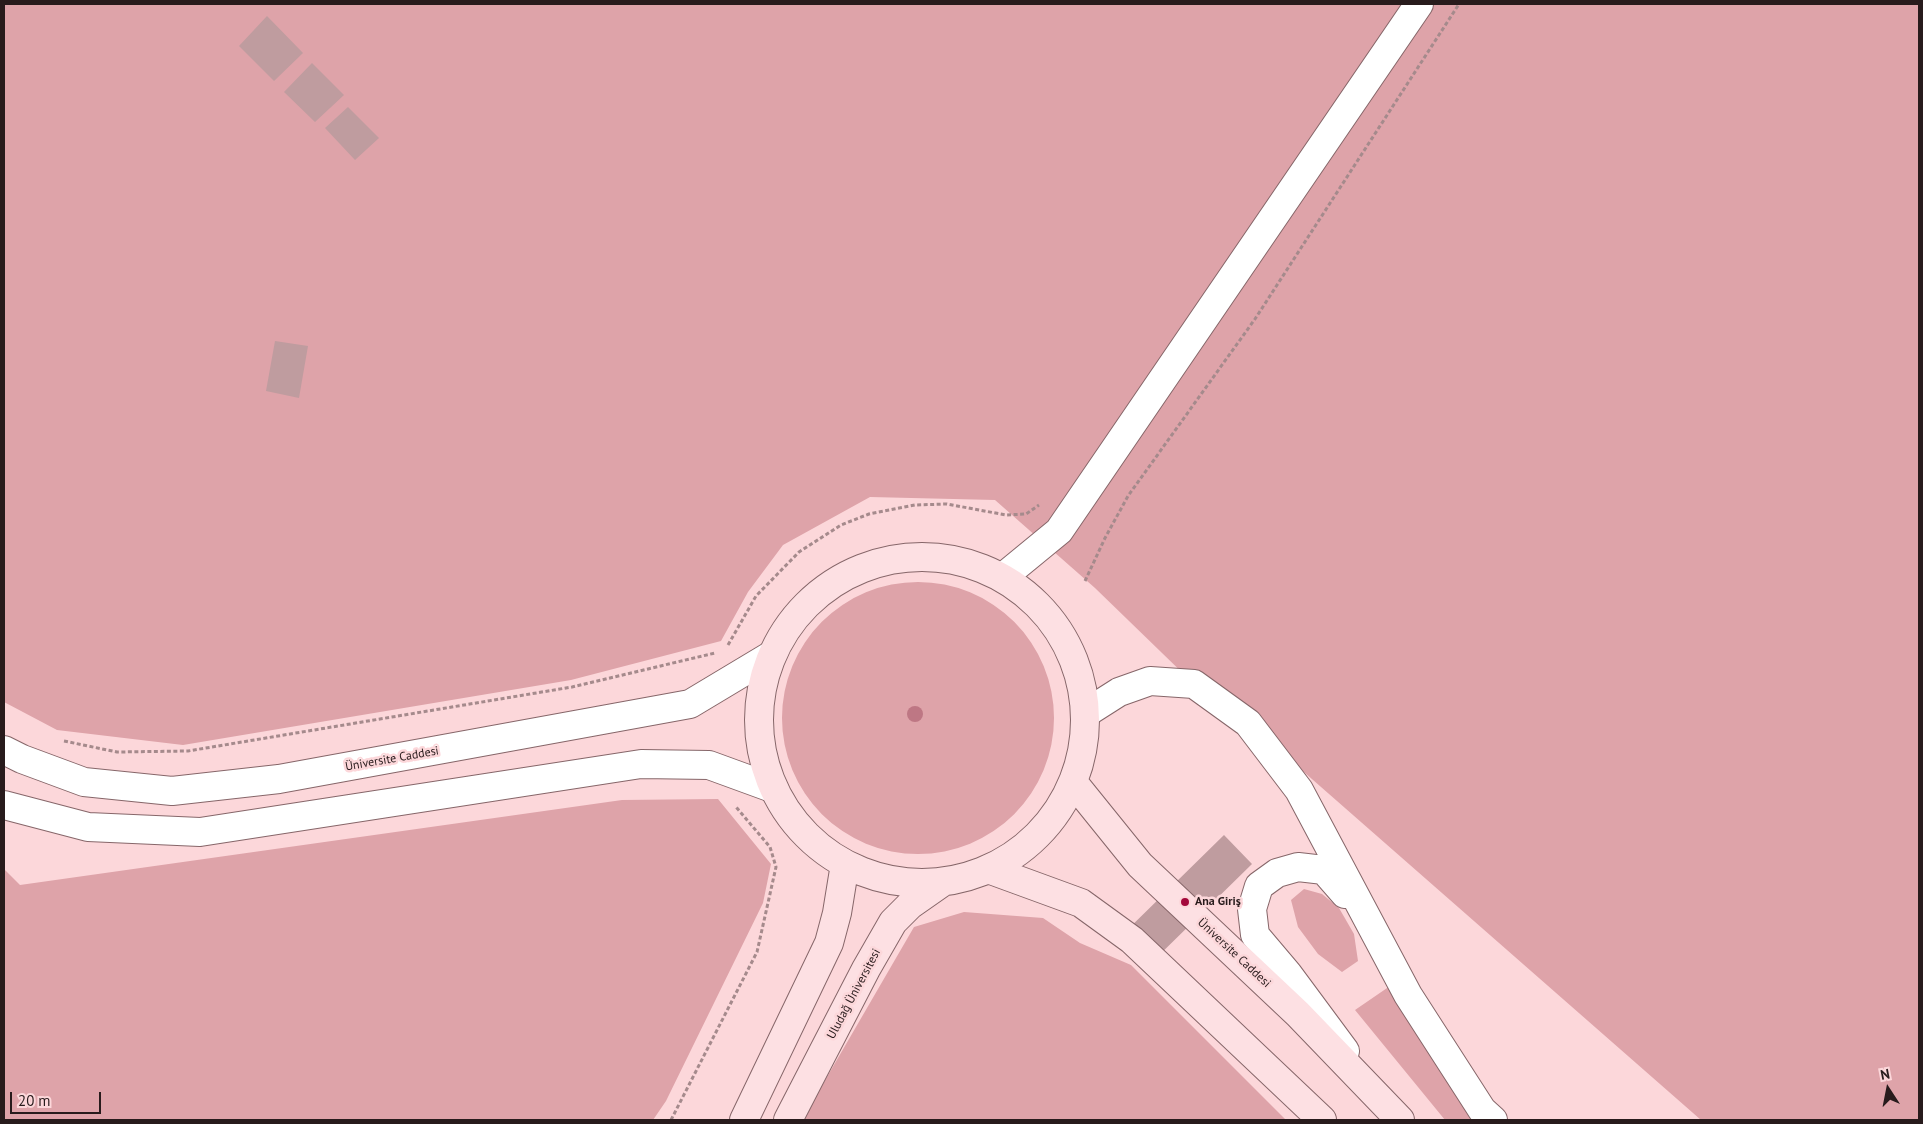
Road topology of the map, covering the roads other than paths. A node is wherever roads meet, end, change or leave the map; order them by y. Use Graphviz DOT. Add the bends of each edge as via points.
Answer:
graph roads {
  1 [pos="1419,4"];
  2 [pos="1004,577"];
  3 [pos="770,656"];
  4 [pos="1086,713"];
  5 [pos="4,750"];
  6 [pos="1073,782"];
  7 [pos="772,788"];
  8 [pos="4,805"];
  9 [pos="845,864"];
  10 [pos="988,869"];
  11 [pos="940,884"];
  12 [pos="1369,922"];
  13 [pos="1377,1097"];
  14 [pos="744,1120"];
  15 [pos="788,1120"];
  16 [pos="1322,1120"];
  17 [pos="1400,1120"];
  18 [pos="1493,1120"];
  1 -- 2 [label="street" via="1060,531"];
  2 -- 3 [label="main road" via="951,558 896,558 844,575 800,609"];
  2 -- 4 [label="main road" via="1046,612 1074,659"];
  3 -- 5 [label="street, Üniversite Caddesi" via="690,704 279,780 172,791 84,782"];
  3 -- 7 [label="main road" via="759,699 759,745"];
  4 -- 6 [label="main road" via="1084,748"];
  4 -- 12 [label="street" via="1118,692 1150,681 1194,684 1248,723 1299,790"];
  6 -- 10 [label="main road" via="1053,818 1024,848"];
  6 -- 13 [label="main road, Üniversite Caddesi" via="1140,865 1298,1014"];
  7 -- 8 [label="street" via="709,765 641,764 200,832 88,827"];
  7 -- 9 [label="main road" via="803,832"];
  9 -- 11 [label="main road" via="897,881"];
  9 -- 14 [label="main road" via="829,943"];
  10 -- 11 [label="main road"];
  10 -- 16 [label="main road" via="1081,903 1132,940"];
  11 -- 15 [label="main road, Uludağ Üniversitesi" via="910,905 893,922"];
  12 -- 13 [label="street" via="1324,870 1298,867 1277,873 1259,886 1252,909 1255,935 1333,1033"];
  12 -- 18 [label="street" via="1408,995 1482,1110"];
  13 -- 17 [label="main road, Üniversite Caddesi"];
}
